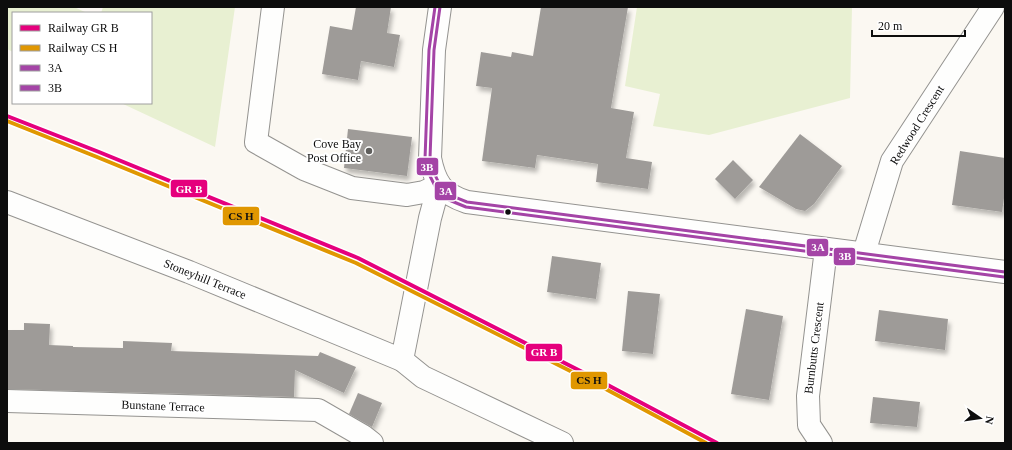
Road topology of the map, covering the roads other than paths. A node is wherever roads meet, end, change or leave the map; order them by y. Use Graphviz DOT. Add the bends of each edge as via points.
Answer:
graph roads {
  1 [pos="274,7"];
  2 [pos="440,7"];
  3 [pos="993,7"];
  4 [pos="439,185"];
  5 [pos="7,202"];
  6 [pos="826,249"];
  7 [pos="864,254"];
  8 [pos="1005,272"];
  9 [pos="402,360"];
  10 [pos="7,401"];
  11 [pos="372,443"];
  12 [pos="562,443"];
  13 [pos="821,443"];
  1 -- 4 [label="street" via="256,142 304,169 352,188 407,195 424,192"];
  2 -- 4 [label="street" via="434,50 430,158 433,174"];
  3 -- 7 [label="street, Redwood Crescent" via="892,161"];
  4 -- 6 [label="street" via="447,193 467,202"];
  4 -- 9 [label="street"];
  5 -- 9 [label="street, Stoneyhill Terrace" via="196,275"];
  6 -- 7 [label="street"];
  6 -- 13 [label="street, Burnbutts Crescent" via="808,396 809,425"];
  7 -- 8 [label="street"];
  9 -- 12 [label="street, Stoneyhill Terrace" via="423,377"];
  10 -- 11 [label="street, Bunstane Terrace" via="318,410"];
}
